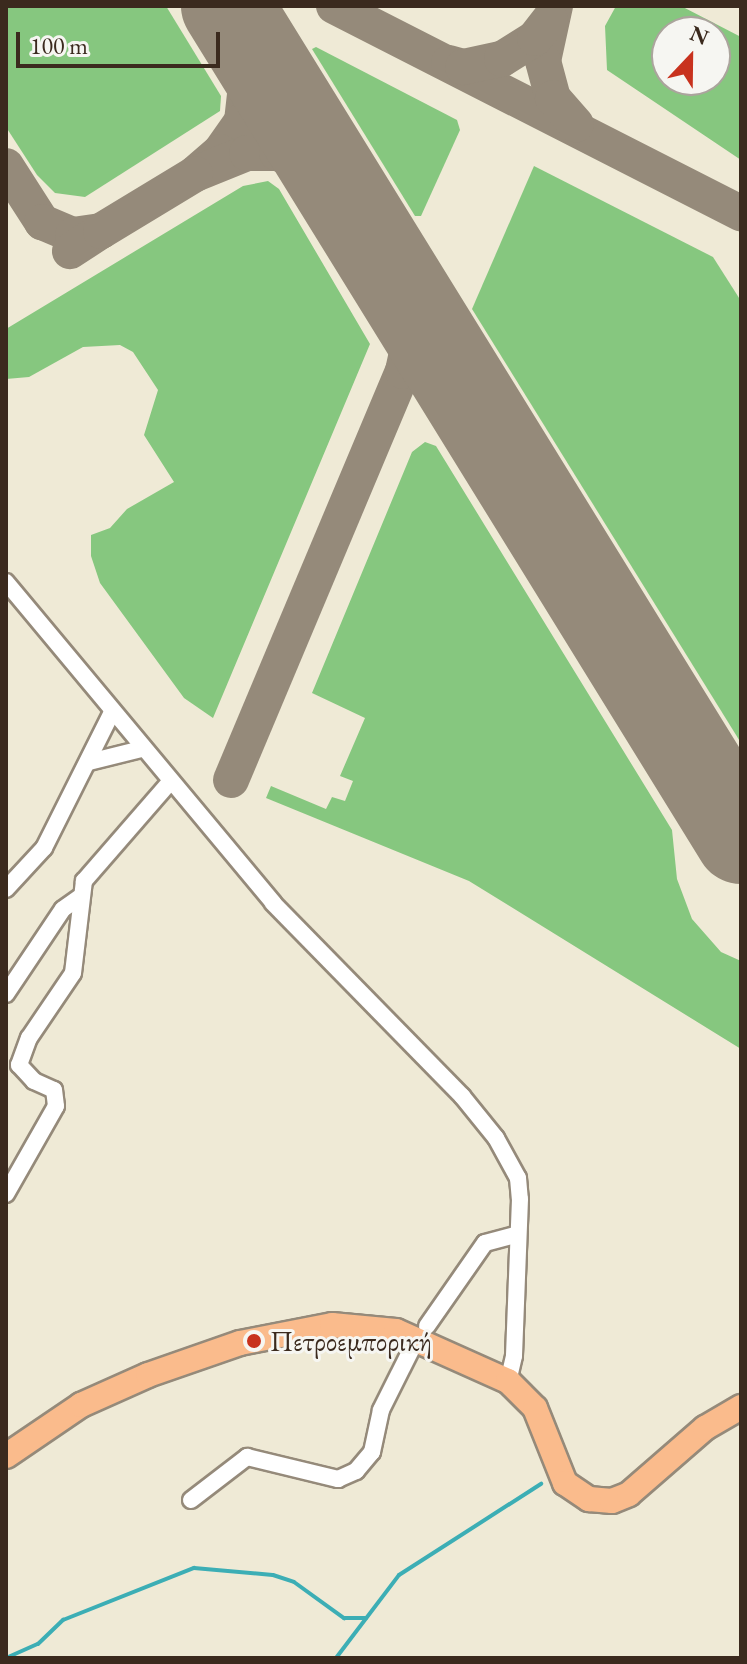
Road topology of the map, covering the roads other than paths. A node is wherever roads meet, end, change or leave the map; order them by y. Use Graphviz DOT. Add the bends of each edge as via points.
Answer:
graph roads {
  1 [pos="6,582"];
  2 [pos="112,712"];
  3 [pos="141,749"];
  4 [pos="89,762"];
  5 [pos="170,782"];
  6 [pos="6,889"];
  7 [pos="79,898"];
  8 [pos="6,994"];
  9 [pos="13,1063"];
  10 [pos="6,1194"];
  11 [pos="518,1234"];
  12 [pos="427,1326"];
  13 [pos="411,1350"];
  14 [pos="508,1381"];
  15 [pos="741,1407"];
  16 [pos="6,1456"];
  17 [pos="191,1500"];
  1 -- 2 [label="street"];
  2 -- 3 [label="street"];
  2 -- 4 [label="street"];
  3 -- 4 [label="street"];
  3 -- 5 [label="street"];
  4 -- 6 [label="street" via="44,848"];
  5 -- 7 [label="street" via="88,873"];
  5 -- 11 [label="street" via="273,903 462,1096 496,1138 518,1178"];
  7 -- 8 [label="street" via="63,909"];
  7 -- 9 [label="street" via="73,973"];
  9 -- 10 [label="street" via="58,1098"];
  11 -- 12 [label="street" via="485,1243"];
  11 -- 14 [label="street" via="514,1356"];
  13 -- 17 [label="street" via="381,1410 372,1452 356,1471 338,1479 247,1457"];
  14 -- 15 [label="main road" via="535,1408 565,1483 596,1501 619,1499 639,1488 705,1428"];
  14 -- 16 [label="main road" via="386,1328 298,1329 207,1352 128,1382 62,1416"];
}
